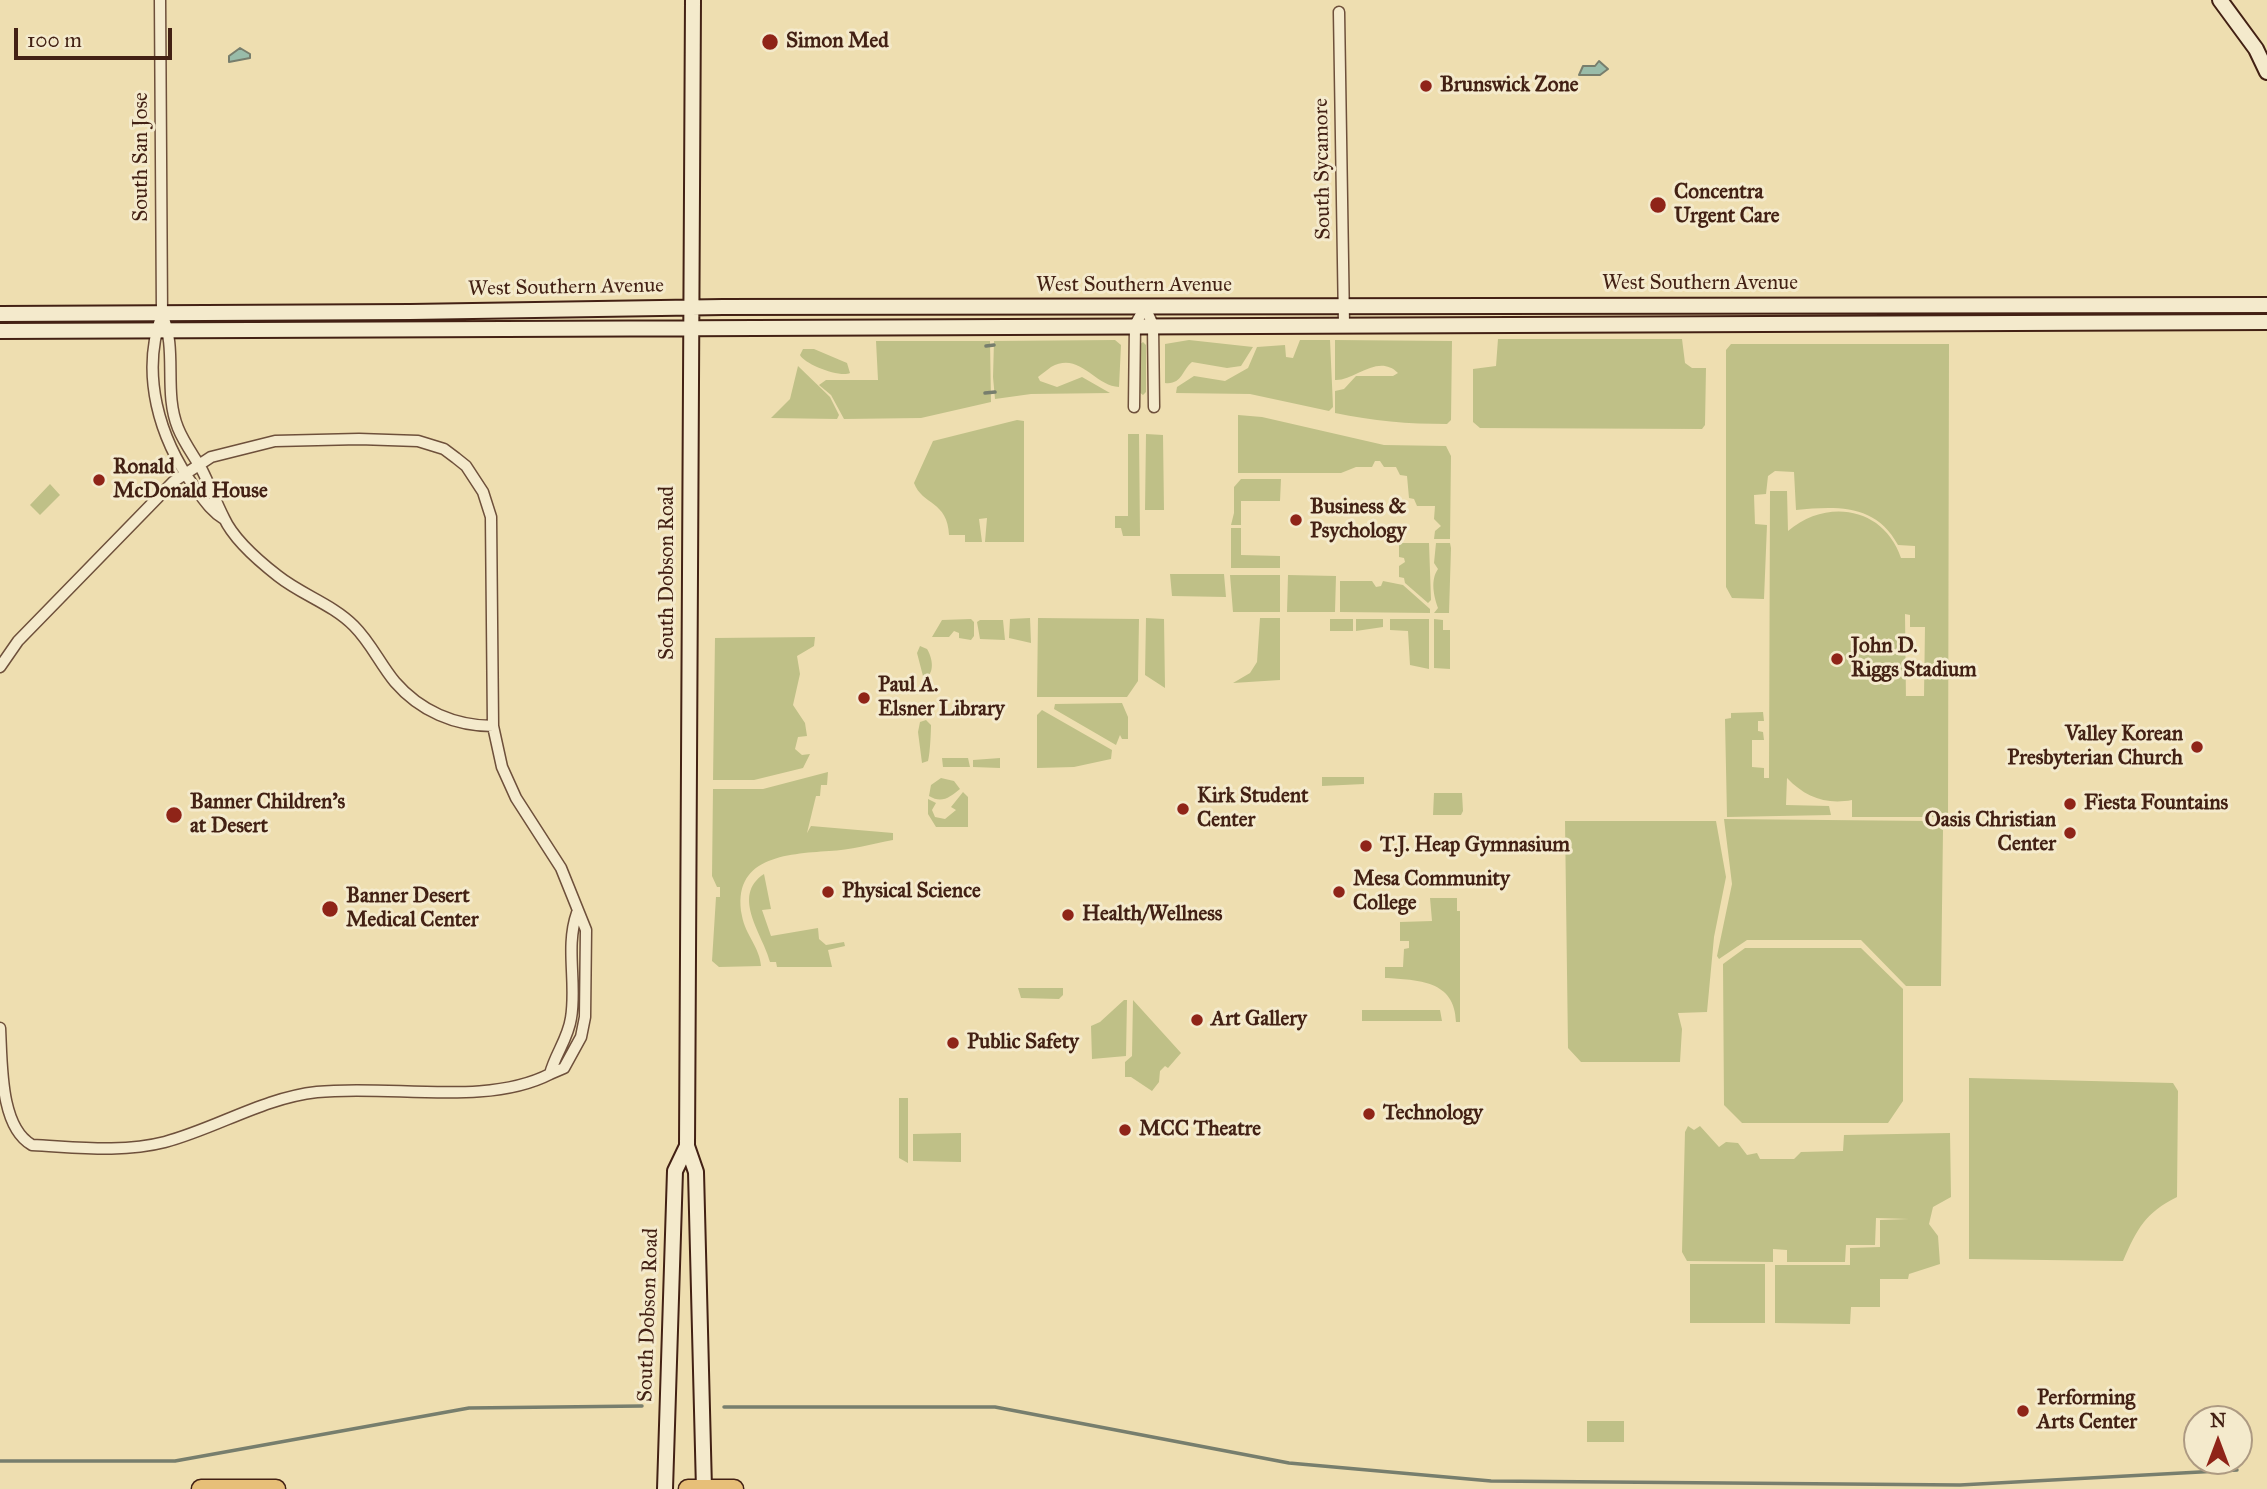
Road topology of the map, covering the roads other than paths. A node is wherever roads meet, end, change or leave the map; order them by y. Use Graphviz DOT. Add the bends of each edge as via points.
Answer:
graph roads {
  1 [pos="160,0"];
  2 [pos="693,0"];
  3 [pos="2220,0"];
  4 [pos="1339,12"];
  5 [pos="2267,72"];
  6 [pos="2103,305"];
  7 [pos="2267,305"];
  8 [pos="690,307"];
  9 [pos="995,307"];
  10 [pos="1144,307"];
  11 [pos="1344,307"];
  12 [pos="482,310"];
  13 [pos="340,312"];
  14 [pos="0,314"];
  15 [pos="162,314"];
  16 [pos="2267,322"];
  17 [pos="1344,324"];
  18 [pos="1987,324"];
  19 [pos="1135,325"];
  20 [pos="1153,325"];
  21 [pos="903,327"];
  22 [pos="691,328"];
  23 [pos="341,330"];
  24 [pos="0,331"];
  25 [pos="162,331"];
  26 [pos="401,331"];
  27 [pos="1134,407"];
  28 [pos="1154,407"];
  29 [pos="198,464"];
  30 [pos="184,472"];
  31 [pos="224,519"];
  32 [pos="0,667"];
  33 [pos="493,726"];
  34 [pos="0,1028"];
  35 [pos="687,1146"];
  36 [pos="201,1489"];
  37 [pos="276,1489"];
  38 [pos="665,1489"];
  39 [pos="688,1489"];
  40 [pos="704,1489"];
  41 [pos="734,1489"];
  1 -- 15 [label="street, South San Jose"];
  2 -- 8 [label="main road, South Dobson Road"];
  3 -- 5 [label="main road"];
  4 -- 11 [label="street, South Sycamore"];
  6 -- 7 [label="main road, West Southern Avenue"];
  6 -- 11 [label="main road, West Southern Avenue"];
  6 -- 18 [label="main road" via="2090,313 2001,313"];
  8 -- 9 [label="main road, West Southern Avenue"];
  8 -- 12 [label="main road, West Southern Avenue"];
  8 -- 22 [label="main road, South Dobson Road"];
  9 -- 10 [label="main road, West Southern Avenue"];
  9 -- 21 [label="main road" via="983,316 939,317"];
  10 -- 11 [label="main road, West Southern Avenue"];
  10 -- 19 [label="street"];
  10 -- 20 [label="street"];
  11 -- 17 [label="street, South Sycamore"];
  12 -- 13 [label="main road, West Southern Avenue"];
  12 -- 26 [label="main road" via="473,319 419,322"];
  13 -- 15 [label="main road, West Southern Avenue"];
  13 -- 23 [label="main road"];
  14 -- 15 [label="main road, West Southern Avenue"];
  15 -- 25 [label="street, South San Jose"];
  16 -- 18 [label="main road, West Southern Avenue"];
  17 -- 18 [label="main road, West Southern Avenue"];
  17 -- 20 [label="main road, West Southern Avenue"];
  19 -- 20 [label="main road, West Southern Avenue"];
  19 -- 21 [label="main road, West Southern Avenue"];
  19 -- 27 [label="street"];
  20 -- 28 [label="street"];
  21 -- 22 [label="main road, West Southern Avenue"];
  22 -- 26 [label="main road, West Southern Avenue"];
  22 -- 35 [label="main road, South Dobson Road"];
  23 -- 25 [label="main road, West Southern Avenue"];
  23 -- 26 [label="main road, West Southern Avenue"];
  24 -- 25 [label="main road, West Southern Avenue"];
  25 -- 29 [label="street" via="174,415"];
  25 -- 30 [label="street" via="153,384 164,433"];
  29 -- 30 [label="street"];
  29 -- 31 [label="street"];
  29 -- 33 [label="street" via="275,441 359,439 418,441 443,449 466,466 483,492 491,517"];
  30 -- 31 [label="street" via="212,512"];
  30 -- 32 [label="street" via="18,641"];
  31 -- 33 [label="street" via="279,577 355,627 411,698 447,720"];
  33 -- 34 [label="street" via="509,783 561,868 577,912 571,929 572,1014 567,1038 550,1074 505,1090 341,1090 293,1096 190,1134 139,1147 32,1145 17,1137 8,1123"];
  35 -- 38 [label="main road, South Dobson Road" via="675,1171"];
  35 -- 40 [label="main road, South Dobson Road" via="696,1172"];
  36 -- 37 [label="highway"];
  39 -- 40 [label="highway"];
  40 -- 41 [label="highway"];
}
